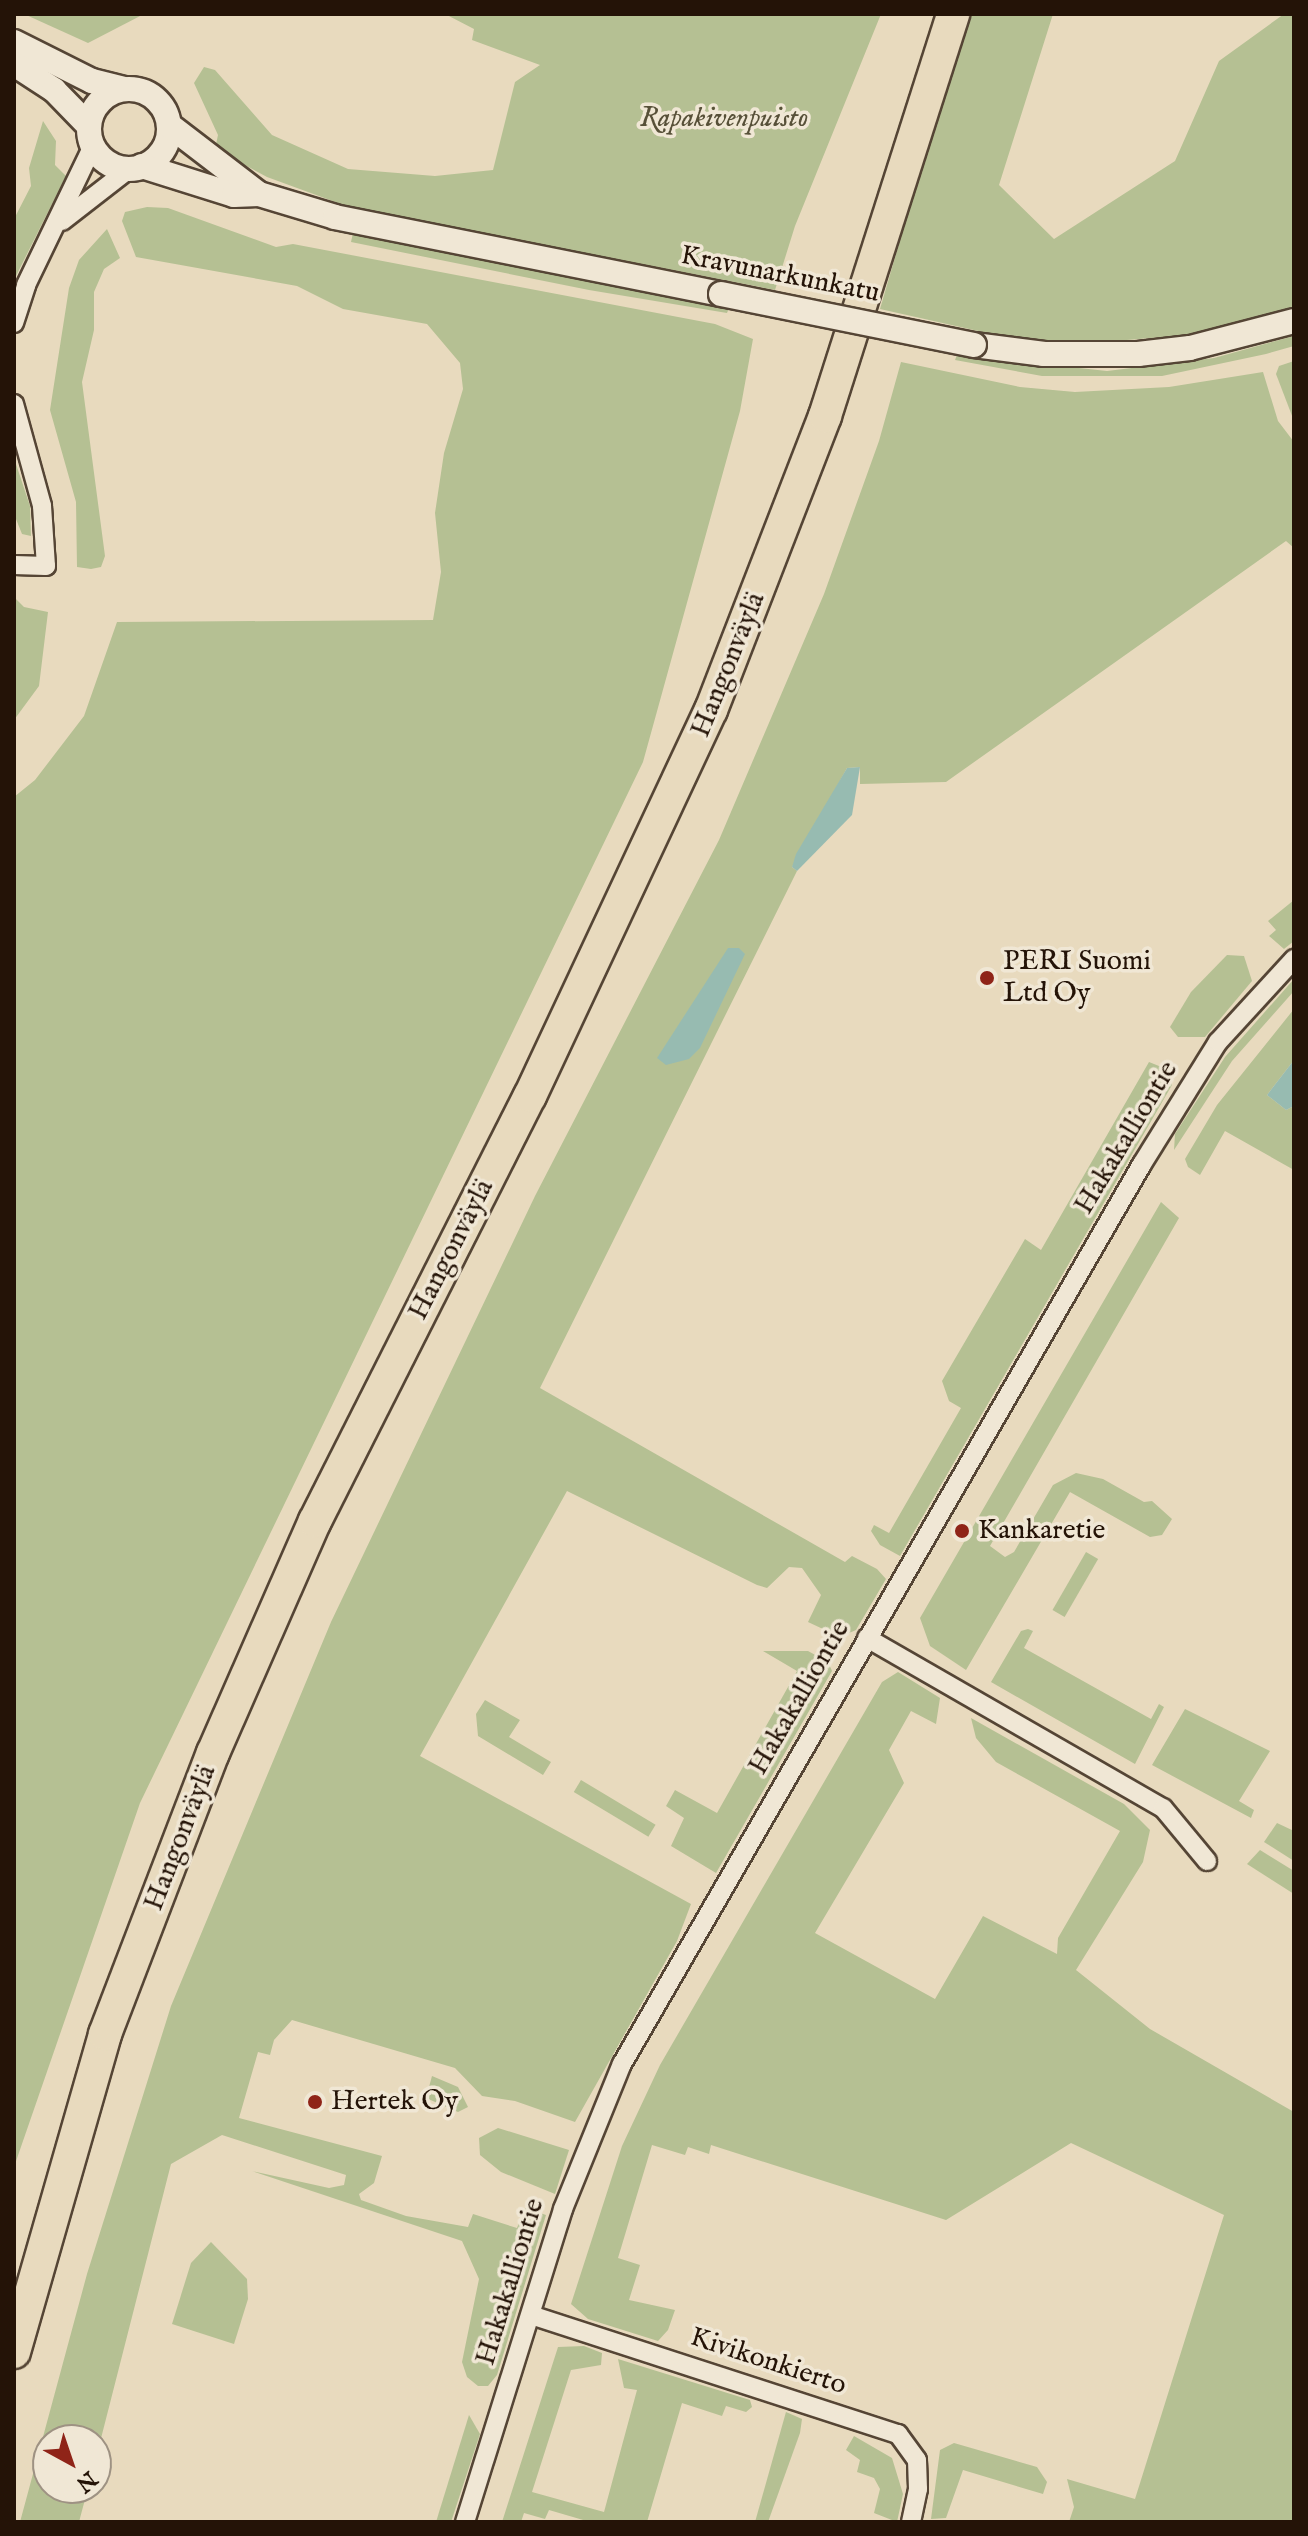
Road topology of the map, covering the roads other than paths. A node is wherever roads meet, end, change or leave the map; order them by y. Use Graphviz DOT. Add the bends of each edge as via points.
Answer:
graph roads {
  1 [pos="938,14"];
  2 [pos="953,14"];
  3 [pos="14,42"];
  4 [pos="14,64"];
  5 [pos="124,89"];
  6 [pos="169,125"];
  7 [pos="91,136"];
  8 [pos="908,155"];
  9 [pos="136,168"];
  10 [pos="259,194"];
  11 [pos="60,222"];
  12 [pos="1294,321"];
  13 [pos="14,323"];
  14 [pos="14,404"];
  15 [pos="14,565"];
  16 [pos="1294,959"];
  17 [pos="867,1638"];
  18 [pos="1207,1861"];
  19 [pos="531,2315"];
  20 [pos="14,2352"];
  21 [pos="465,2522"];
  22 [pos="911,2522"];
  1 -- 8 [label="highway, Hangonväylä"];
  2 -- 8 [label="highway, Hangonväylä"];
  3 -- 5 [label="street" via="92,81"];
  4 -- 7 [label="street" via="54,90"];
  5 -- 6 [label="street" via="152,95"];
  5 -- 7 [label="street" via="100,102"];
  6 -- 9 [label="street" via="163,150"];
  6 -- 10 [label="street, Kravunarkunkatu"];
  7 -- 9 [label="street" via="108,162"];
  7 -- 11 [label="street"];
  8 -- 20 [label="highway, Hangonväylä" via="802,483 700,736 537,1082 315,1521 213,1753 105,2034"];
  9 -- 10 [label="street, Kravunarkunkatu" via="234,195"];
  9 -- 11 [label="street"];
  10 -- 12 [label="street, Kravunarkunkatu, bridge" via="378,226 974,345 1044,354 1190,348"];
  11 -- 13 [label="street" via="26,285"];
  14 -- 15 [label="street" via="42,506 46,566"];
  16 -- 17 [label="street, Hakakalliontie" via="1218,1042"];
  17 -- 18 [label="street" via="1163,1808"];
  17 -- 19 [label="street, Hakakalliontie" via="622,2064 587,2142"];
  19 -- 21 [label="street, Hakakalliontie"];
  19 -- 22 [label="street, Kivikonkierto" via="898,2434 917,2460"];
}
